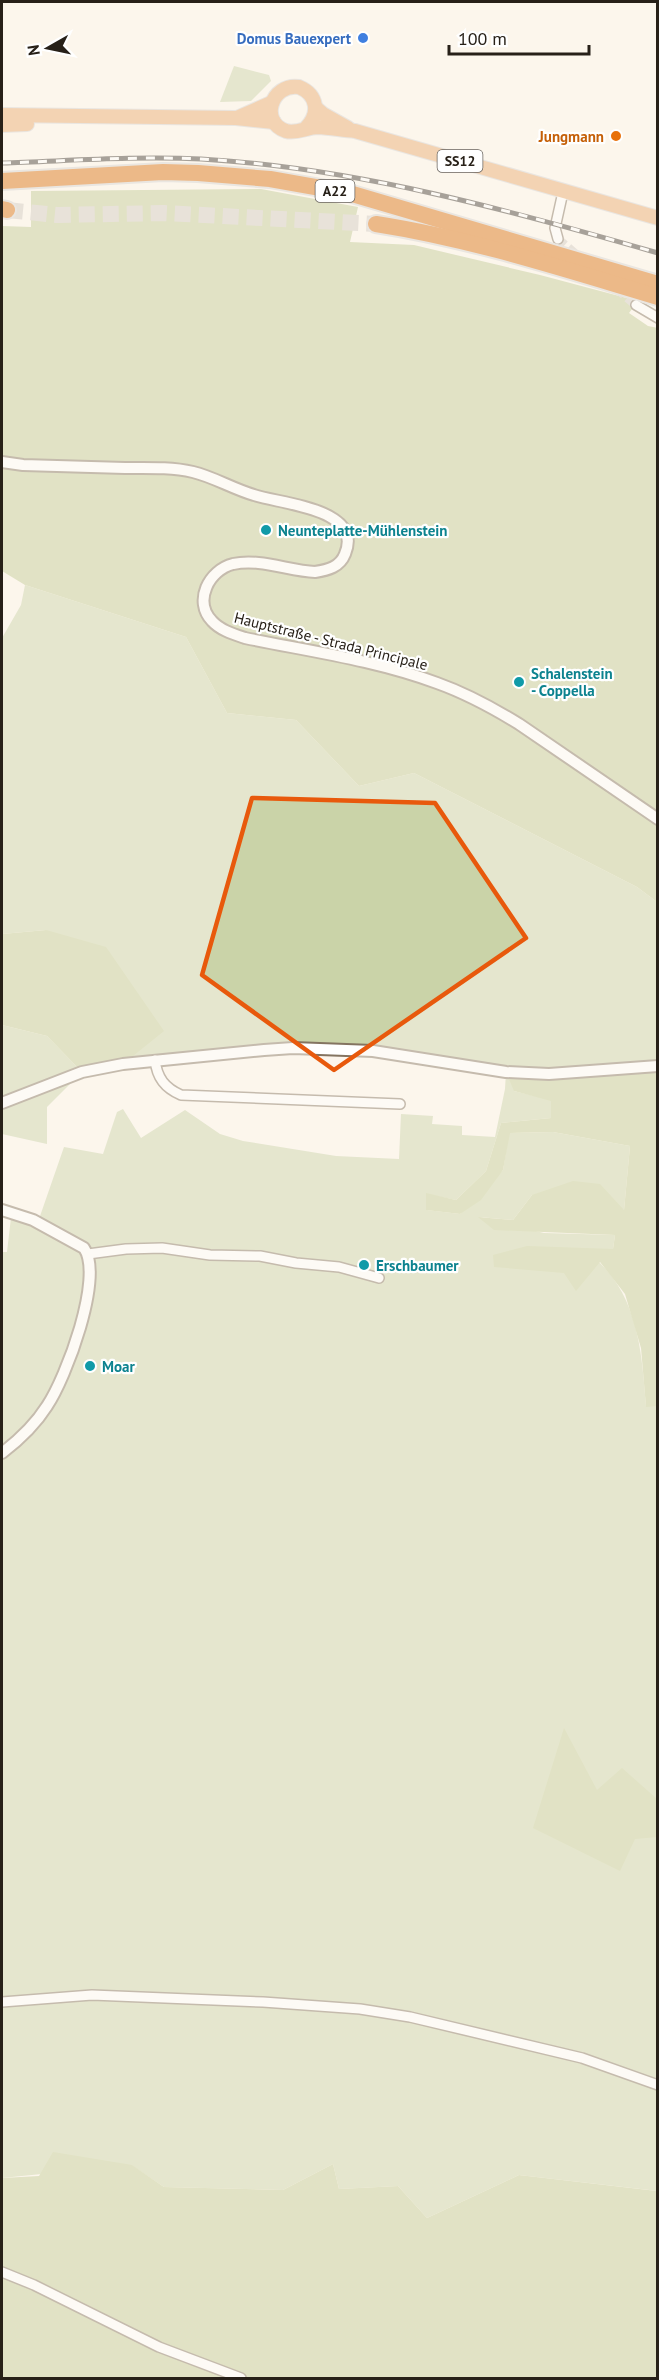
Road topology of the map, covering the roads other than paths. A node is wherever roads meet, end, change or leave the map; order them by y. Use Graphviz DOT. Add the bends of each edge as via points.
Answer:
graph roads {
  1 [pos="271,103"];
  2 [pos="316,108"];
  3 [pos="2,115"];
  4 [pos="112,117"];
  5 [pos="236,118"];
  6 [pos="274,122"];
  7 [pos="2,125"];
  8 [pos="306,128"];
  9 [pos="355,131"];
  10 [pos="2,181"];
  11 [pos="563,192"];
  12 [pos="657,218"];
  13 [pos="376,225"];
  14 [pos="558,239"];
  15 [pos="657,284"];
  16 [pos="657,297"];
  17 [pos="636,305"];
  18 [pos="657,318"];
  19 [pos="2,462"];
  20 [pos="657,819"];
  21 [pos="155,1060"];
  22 [pos="657,1066"];
  23 [pos="2,1102"];
  24 [pos="400,1104"];
  25 [pos="2,1210"];
  26 [pos="88,1254"];
  27 [pos="379,1278"];
  28 [pos="2,1453"];
  29 [pos="2,2002"];
  30 [pos="657,2085"];
  31 [pos="2,2272"];
  32 [pos="241,2379"];
  1 -- 2 [label="main road, SS12" via="282,89 293,86 308,92"];
  1 -- 5 [label="main road, SS12"];
  1 -- 6 [label="main road"];
  2 -- 8 [label="main road"];
  2 -- 9 [label="main road, SS12"];
  3 -- 4 [label="main road, SS12"];
  4 -- 5 [label="main road, SS12"];
  4 -- 7 [label="main road" via="80,124"];
  5 -- 6 [label="main road, SS12"];
  6 -- 8 [label="main road, SS12" via="292,132"];
  8 -- 9 [label="main road, SS12"];
  9 -- 11 [label="main road, SS12"];
  10 -- 15 [label="highway, A22" via="198,172 303,184 349,193"];
  11 -- 12 [label="main road, SS12"];
  11 -- 14 [label="street" via="555,228"];
  13 -- 16 [label="highway" via="495,249"];
  17 -- 18 [label="street"];
  19 -- 20 [label="street, Hauptstraße - Strada Principale" via="181,470 330,515 346,534 341,561 327,571 315,572 246,562 227,566 213,575 205,592 205,611 214,623 236,635 401,671 438,683 512,720"];
  21 -- 22 [label="street" via="293,1048 373,1051 506,1072 549,1074"];
  21 -- 23 [label="street" via="82,1072"];
  21 -- 24 [label="street" via="163,1084 181,1095"];
  25 -- 26 [label="street" via="33,1220 73,1241"];
  26 -- 27 [label="street" via="162,1248 210,1255 260,1256 339,1267"];
  26 -- 28 [label="street" via="85,1307 62,1379 34,1423"];
  29 -- 30 [label="street" via="92,1995 360,2009 582,2058"];
  31 -- 32 [label="street" via="159,2347"];
}
